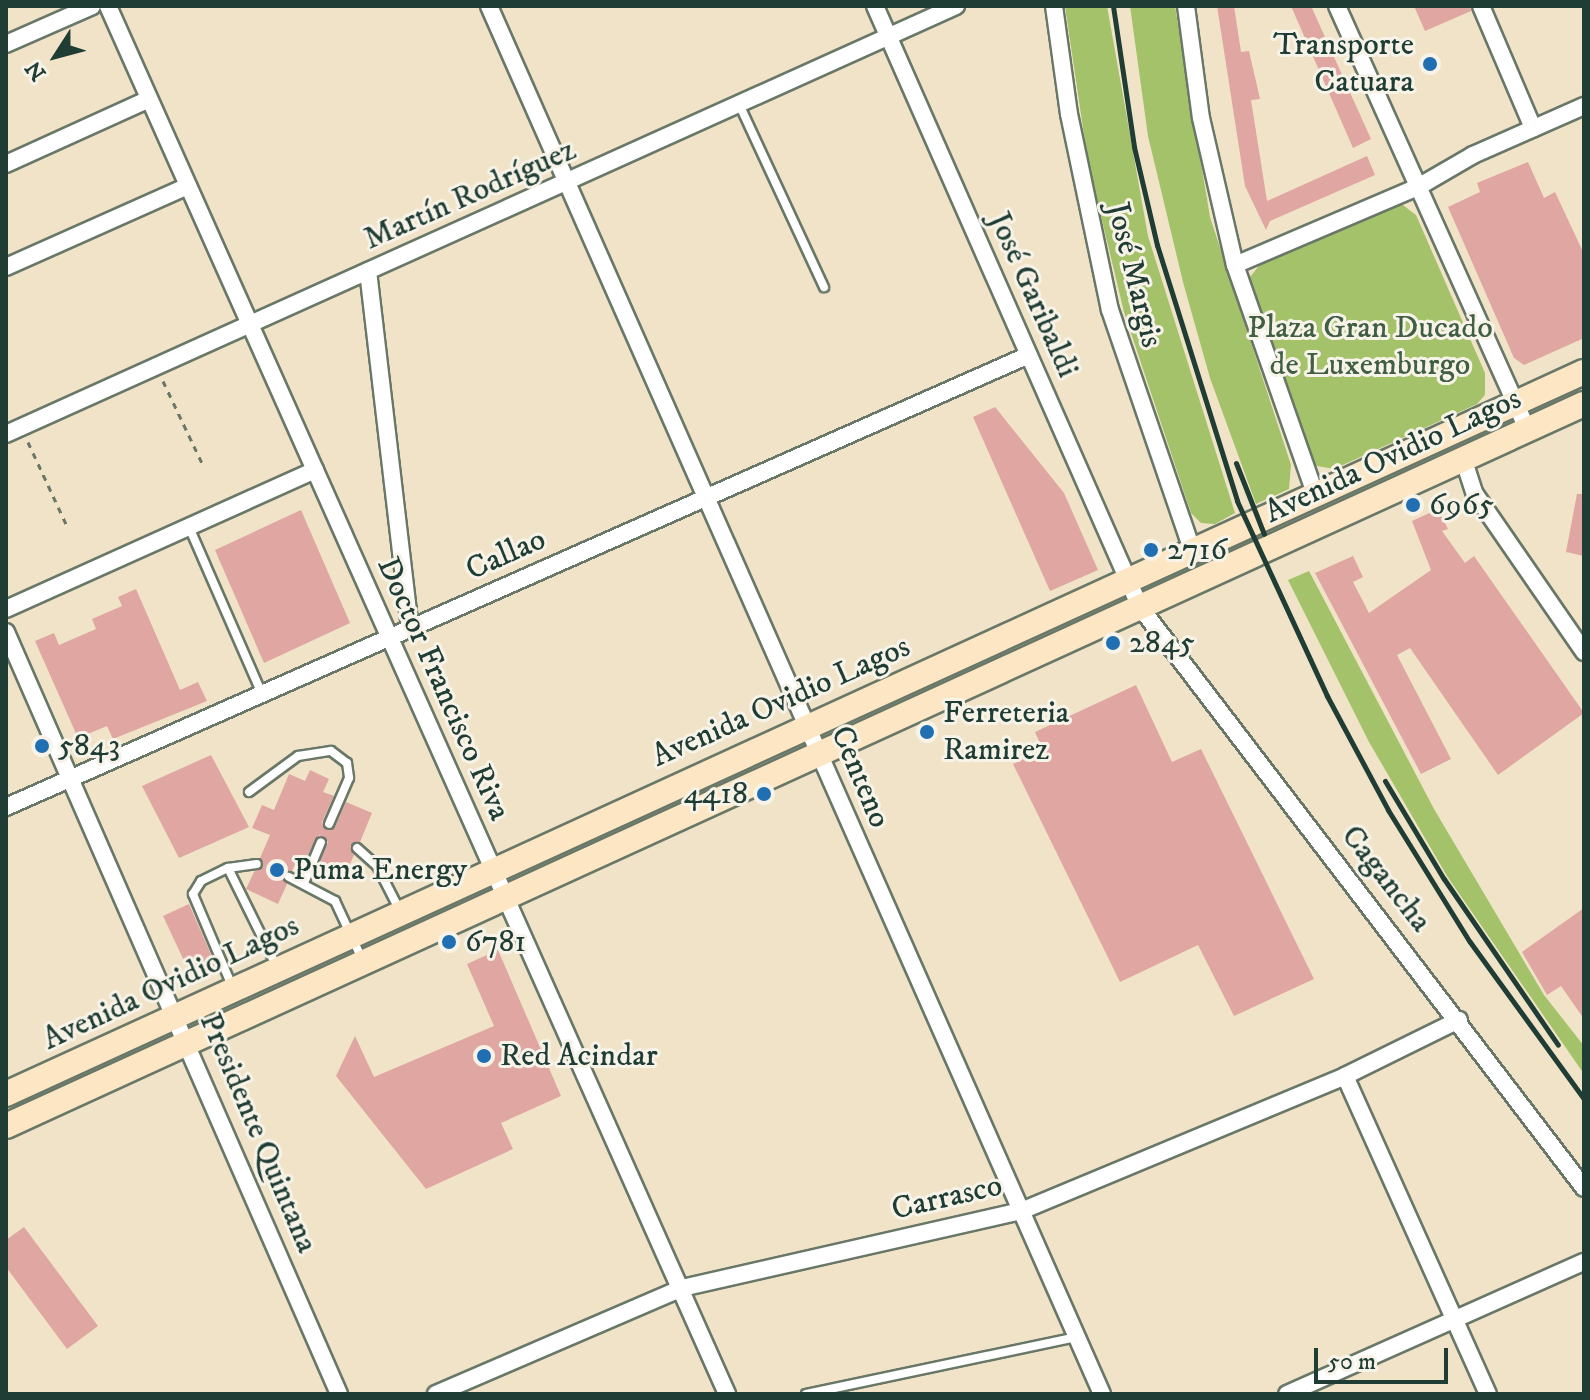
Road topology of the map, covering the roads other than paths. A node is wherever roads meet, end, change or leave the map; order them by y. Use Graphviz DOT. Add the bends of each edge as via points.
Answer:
graph roads {
  1 [pos="92,6"];
  2 [pos="108,6"];
  3 [pos="489,6"];
  4 [pos="875,6"];
  5 [pos="956,6"];
  6 [pos="1054,6"];
  7 [pos="1186,6"];
  8 [pos="1337,6"];
  9 [pos="1481,6"];
  10 [pos="888,37"];
  11 [pos="6,44"];
  12 [pos="149,99"];
  13 [pos="739,104"];
  14 [pos="1584,106"];
  15 [pos="1533,128"];
  16 [pos="6,164"];
  17 [pos="566,182"];
  18 [pos="188,186"];
  19 [pos="1418,187"];
  20 [pos="1235,265"];
  21 [pos="6,267"];
  22 [pos="368,271"];
  23 [pos="824,287"];
  24 [pos="250,324"];
  25 [pos="1029,355"];
  26 [pos="1584,372"];
  27 [pos="1515,402"];
  28 [pos="1584,404"];
  29 [pos="1527,429"];
  30 [pos="14,431"];
  31 [pos="1463,458"];
  32 [pos="315,470"];
  33 [pos="1315,493"];
  34 [pos="706,498"];
  35 [pos="189,527"];
  36 [pos="1192,550"];
  37 [pos="1128,581"];
  38 [pos="1140,607"];
  39 [pos="6,609"];
  40 [pos="410,628"];
  41 [pos="6,632"];
  42 [pos="390,637"];
  43 [pos="1584,652"];
  44 [pos="262,694"];
  45 [pos="808,726"];
  46 [pos="819,754"];
  47 [pos="71,778"];
  48 [pos="249,792"];
  49 [pos="6,807"];
  50 [pos="329,824"];
  51 [pos="321,842"];
  52 [pos="357,848"];
  53 [pos="257,864"];
  54 [pos="228,868"];
  55 [pos="492,868"];
  56 [pos="289,877"];
  57 [pos="304,883"];
  58 [pos="505,897"];
  59 [pos="401,911"];
  60 [pos="353,934"];
  61 [pos="364,962"];
  62 [pos="278,969"];
  63 [pos="234,990"];
  64 [pos="177,1017"];
  65 [pos="1459,1020"];
  66 [pos="189,1042"];
  67 [pos="1345,1076"];
  68 [pos="6,1094"];
  69 [pos="6,1126"];
  70 [pos="1584,1188"];
  71 [pos="1021,1211"];
  72 [pos="1584,1262"];
  73 [pos="682,1288"];
  74 [pos="1455,1319"];
  75 [pos="1076,1337"];
  76 [pos="339,1394"];
  77 [pos="436,1394"];
  78 [pos="727,1394"];
  79 [pos="806,1394"];
  80 [pos="1102,1394"];
  81 [pos="1287,1394"];
  82 [pos="1488,1394"];
  1 -- 11 [label="street"];
  2 -- 12 [label="street, Doctor Francisco Riva"];
  3 -- 17 [label="street"];
  4 -- 10 [label="street, José Garibaldi"];
  5 -- 10 [label="street, Martín Rodríguez"];
  6 -- 36 [label="street, José Margis" via="1072,128 1110,310"];
  7 -- 20 [label="street" via="1201,118"];
  8 -- 19 [label="street"];
  9 -- 15 [label="street"];
  10 -- 13 [label="street, Martín Rodríguez"];
  10 -- 25 [label="street, José Garibaldi"];
  12 -- 16 [label="street"];
  12 -- 18 [label="street, Doctor Francisco Riva"];
  13 -- 17 [label="street, Martín Rodríguez"];
  13 -- 23 [label="lane"];
  14 -- 15 [label="street"];
  15 -- 19 [label="street"];
  17 -- 22 [label="street, Martín Rodríguez"];
  17 -- 34 [label="street, Centeno"];
  18 -- 21 [label="street"];
  18 -- 24 [label="street, Doctor Francisco Riva"];
  19 -- 20 [label="street"];
  19 -- 27 [label="street"];
  20 -- 33 [label="street"];
  22 -- 24 [label="street, Martín Rodríguez"];
  22 -- 40 [label="street"];
  24 -- 30 [label="street, Martín Rodríguez"];
  24 -- 32 [label="street, Doctor Francisco Riva"];
  25 -- 34 [label="street, Callao"];
  25 -- 37 [label="street, José Garibaldi"];
  26 -- 27 [label="main road, Avenida Ovidio Lagos"];
  27 -- 29 [label="street"];
  27 -- 33 [label="main road, Avenida Ovidio Lagos"];
  28 -- 29 [label="main road, Avenida Ovidio Lagos"];
  29 -- 31 [label="main road, Avenida Ovidio Lagos"];
  31 -- 38 [label="main road, Avenida Ovidio Lagos"];
  31 -- 43 [label="street" via="1475,494"];
  32 -- 35 [label="street"];
  32 -- 42 [label="street, Doctor Francisco Riva"];
  33 -- 36 [label="main road, Avenida Ovidio Lagos"];
  34 -- 40 [label="street, Callao"];
  34 -- 45 [label="street, Centeno"];
  35 -- 39 [label="street"];
  35 -- 44 [label="lane"];
  36 -- 37 [label="main road, Avenida Ovidio Lagos"];
  37 -- 38 [label="street, José Garibaldi"];
  37 -- 45 [label="main road, Avenida Ovidio Lagos"];
  38 -- 46 [label="main road, Avenida Ovidio Lagos"];
  38 -- 65 [label="street, Cagancha"];
  40 -- 42 [label="street, Callao"];
  41 -- 47 [label="street, Presidente Quintana"];
  42 -- 44 [label="street, Callao"];
  42 -- 55 [label="street, Doctor Francisco Riva"];
  44 -- 47 [label="street, Callao"];
  45 -- 46 [label="street, Centeno"];
  45 -- 55 [label="main road, Avenida Ovidio Lagos"];
  46 -- 58 [label="main road, Avenida Ovidio Lagos"];
  46 -- 71 [label="street, Centeno"];
  47 -- 49 [label="street, Callao"];
  47 -- 64 [label="street, Presidente Quintana"];
  48 -- 50 [label="lane" via="298,756 331,751 347,763 349,778"];
  51 -- 57 [label="lane"];
  52 -- 59 [label="lane" via="377,866"];
  53 -- 54 [label="lane"];
  54 -- 62 [label="lane"];
  54 -- 63 [label="lane" via="201,881 193,894"];
  55 -- 58 [label="street, Doctor Francisco Riva"];
  55 -- 59 [label="main road, Avenida Ovidio Lagos"];
  56 -- 57 [label="lane"];
  57 -- 60 [label="lane" via="335,901"];
  58 -- 61 [label="main road, Avenida Ovidio Lagos"];
  58 -- 73 [label="street, Doctor Francisco Riva"];
  59 -- 60 [label="main road, Avenida Ovidio Lagos"];
  60 -- 61 [label="lane"];
  60 -- 62 [label="main road, Avenida Ovidio Lagos"];
  61 -- 66 [label="main road, Avenida Ovidio Lagos"];
  62 -- 63 [label="main road, Avenida Ovidio Lagos"];
  63 -- 64 [label="main road, Avenida Ovidio Lagos"];
  64 -- 66 [label="street, Presidente Quintana"];
  64 -- 68 [label="main road, Avenida Ovidio Lagos"];
  65 -- 67 [label="street, Carrasco"];
  65 -- 70 [label="street, Cagancha"];
  66 -- 69 [label="main road, Avenida Ovidio Lagos"];
  66 -- 76 [label="street, Presidente Quintana"];
  67 -- 71 [label="street, Carrasco"];
  67 -- 74 [label="street"];
  71 -- 73 [label="street, Carrasco"];
  71 -- 75 [label="street, Centeno"];
  72 -- 74 [label="street"];
  73 -- 77 [label="street, Carrasco"];
  73 -- 78 [label="street, Doctor Francisco Riva"];
  74 -- 81 [label="street"];
  74 -- 82 [label="street"];
  75 -- 79 [label="lane"];
  75 -- 80 [label="street, Centeno"];
}
